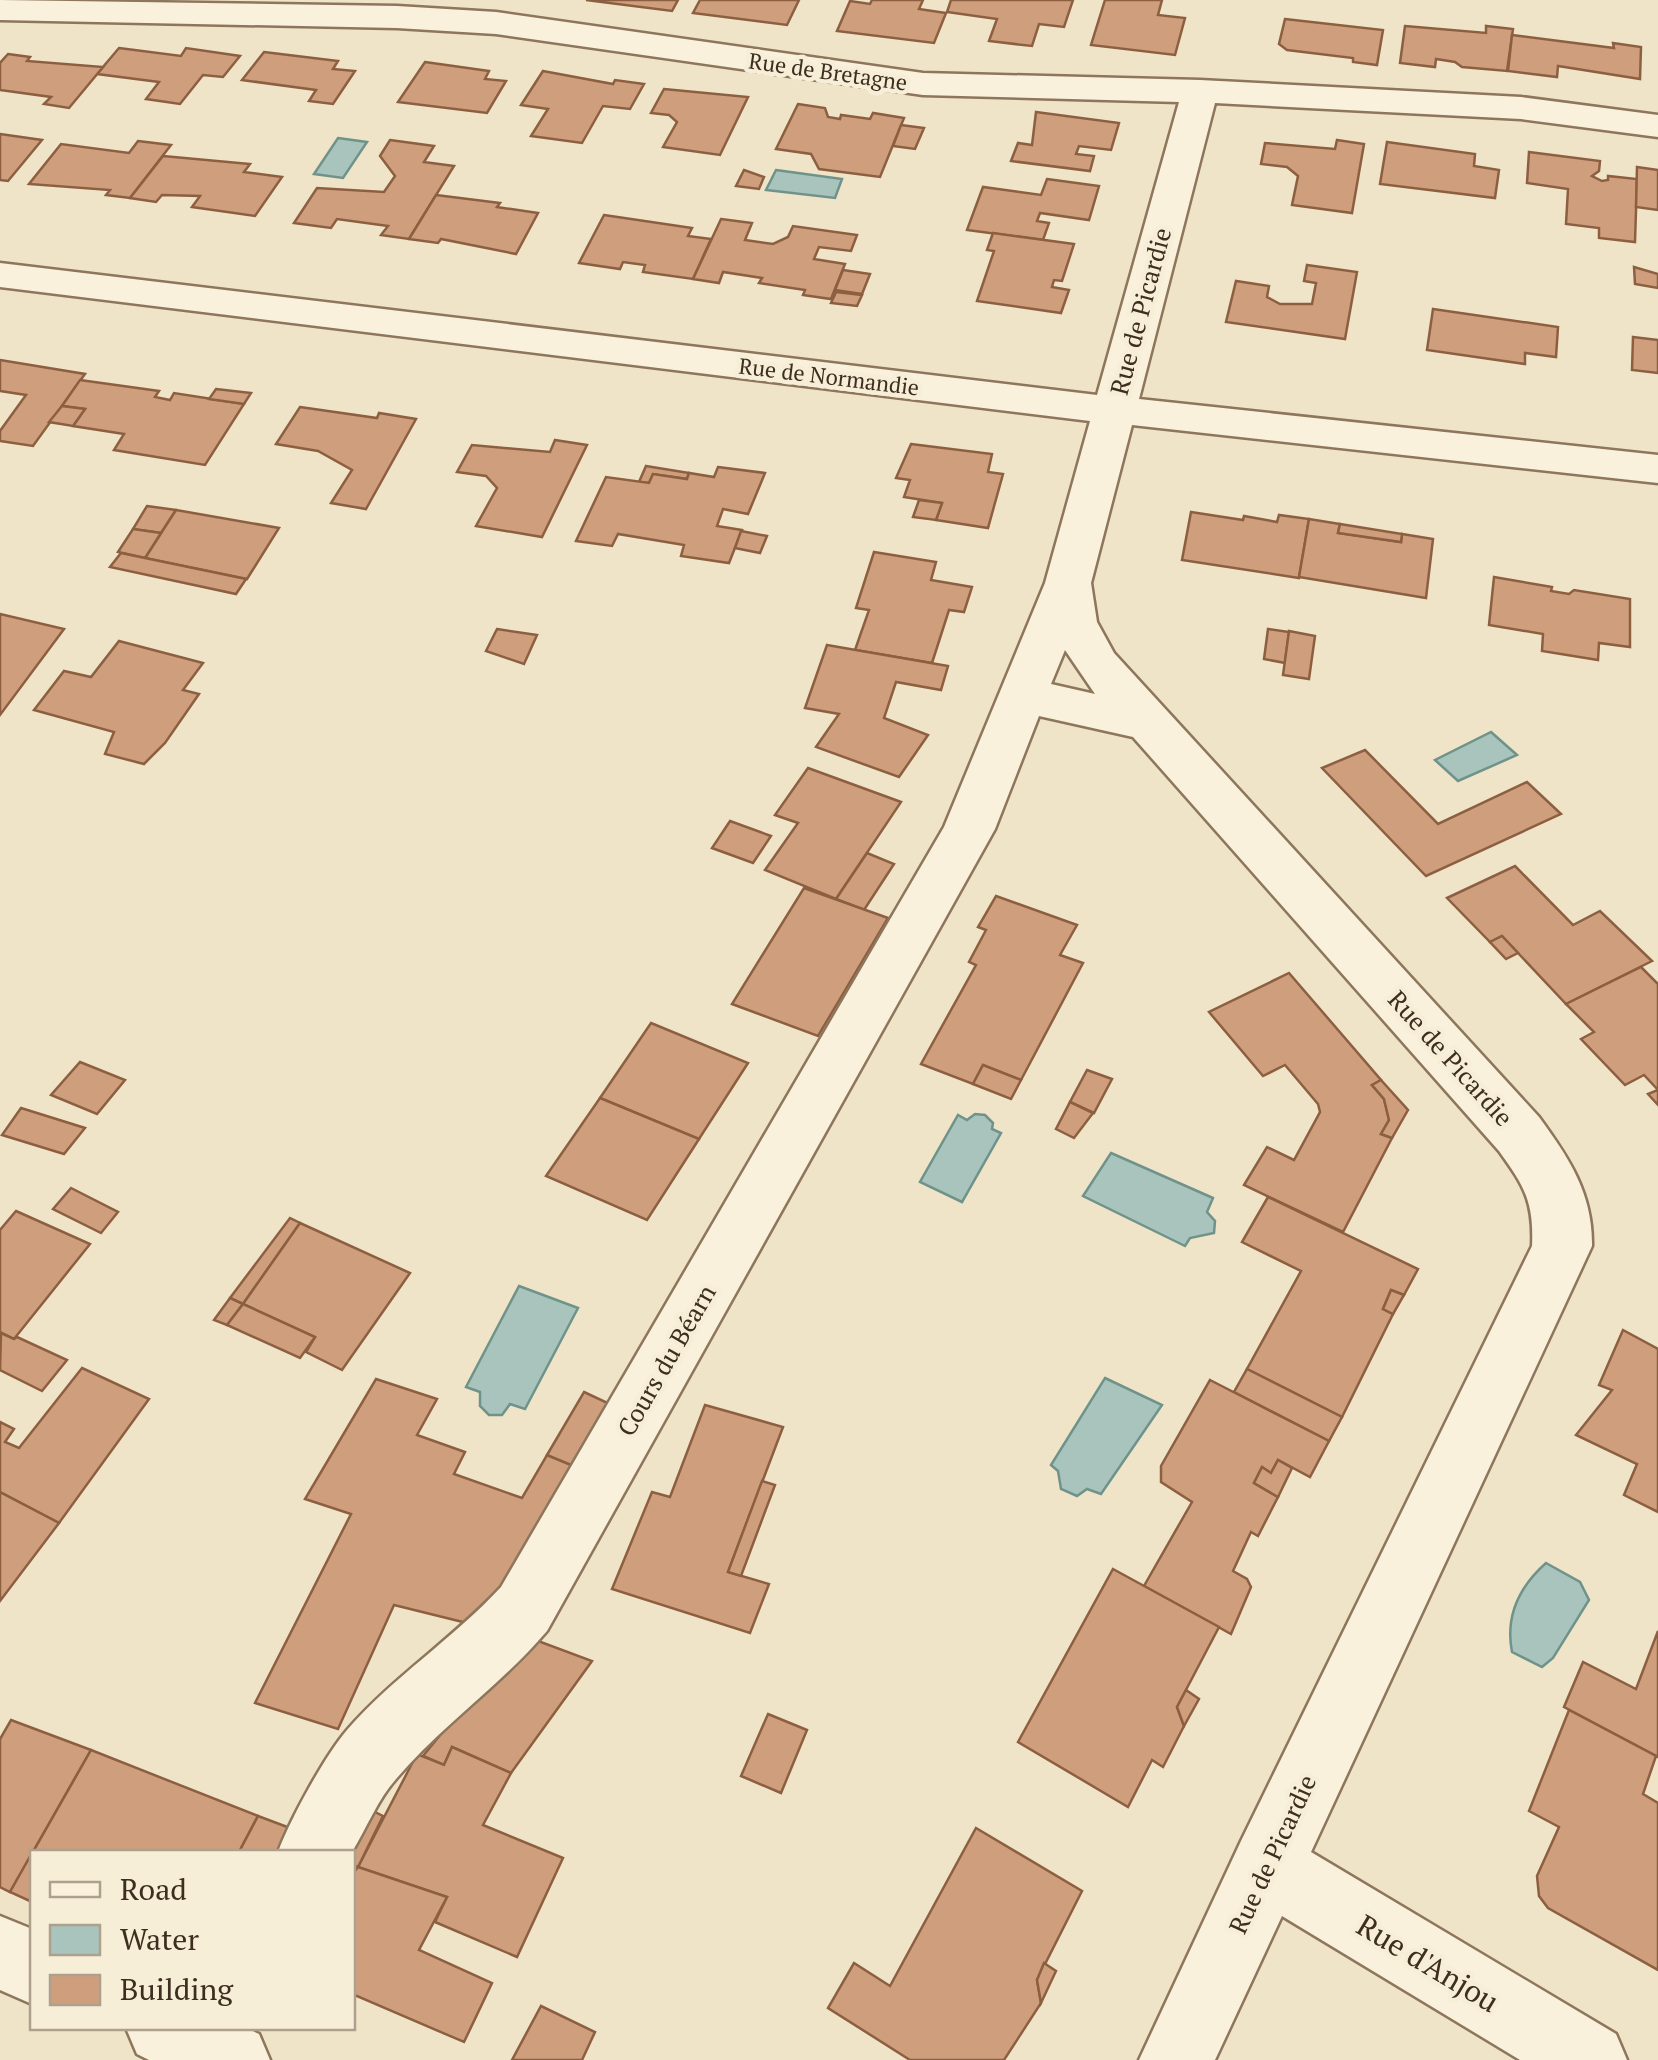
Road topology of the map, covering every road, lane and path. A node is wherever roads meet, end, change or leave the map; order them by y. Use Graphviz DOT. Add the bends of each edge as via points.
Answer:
graph roads {
  1 [pos="0,9"];
  2 [pos="1200,91"];
  3 [pos="1658,126"];
  4 [pos="0,275"];
  5 [pos="1114,410"];
  6 [pos="1658,469"];
  7 [pos="1068,583"];
  8 [pos="1022,695"];
  9 [pos="1148,722"];
  10 [pos="314,1850"];
  11 [pos="1266,1866"];
  12 [pos="0,1952"];
  13 [pos="30,1966"];
  14 [pos="1176,2060"];
  15 [pos="1590,2060"];
  1 -- 2 [label="street, Rue de Bretagne" via="496,23 923,84"];
  2 -- 3 [label="street, Rue de Bretagne" via="1522,108"];
  2 -- 5 [label="street, Rue de Picardie"];
  4 -- 5 [label="street, Rue de Normandie"];
  5 -- 6 [label="street, Rue de Normandie"];
  5 -- 7 [label="street, Rue de Picardie"];
  7 -- 8 [label="street, Cours du Béarn"];
  7 -- 9 [label="street, Rue de Picardie" via="1073,622 1096,664"];
  8 -- 9 [label="street"];
  8 -- 10 [label="street, Cours du Béarn" via="969,829 524,1609 369,1757"];
  9 -- 11 [label="street, Rue de Picardie" via="1520,1134 1564,1212 1562,1246"];
  11 -- 14 [label="street, Rue de Picardie"];
  11 -- 15 [label="street, Rue d'Anjou"];
  12 -- 13 [label="street"];
}
